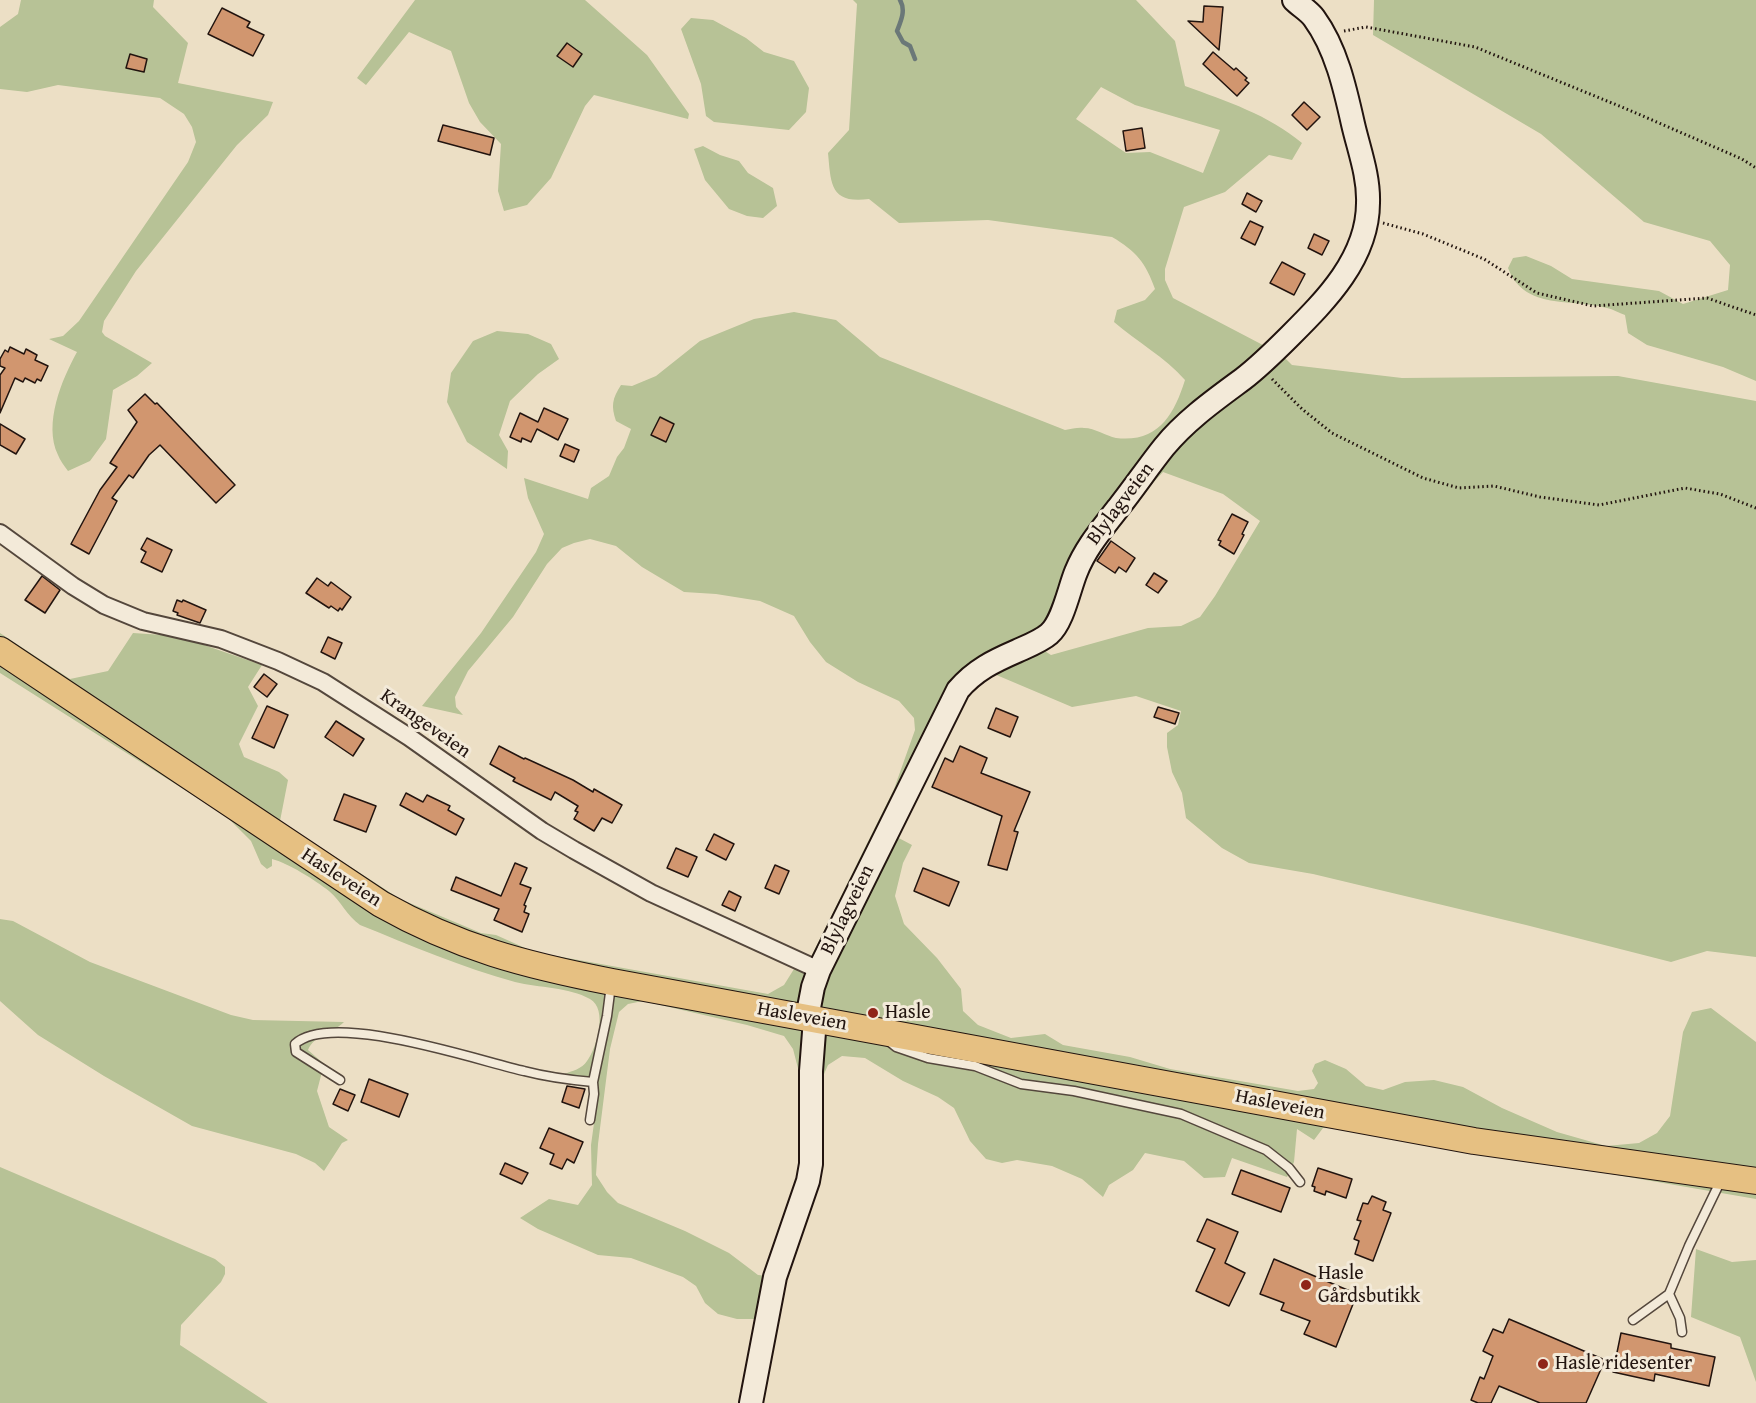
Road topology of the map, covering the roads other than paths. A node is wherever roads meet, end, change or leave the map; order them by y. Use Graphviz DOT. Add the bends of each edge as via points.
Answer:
graph roads {
  1 [pos="1294,0"];
  2 [pos="0,533"];
  3 [pos="0,650"];
  4 [pos="819,970"];
  5 [pos="612,982"];
  6 [pos="811,1019"];
  7 [pos="874,1030"];
  8 [pos="340,1080"];
  9 [pos="593,1082"];
  10 [pos="590,1120"];
  11 [pos="1722,1176"];
  12 [pos="1756,1181"];
  13 [pos="1300,1182"];
  14 [pos="1669,1294"];
  15 [pos="1633,1320"];
  16 [pos="1682,1332"];
  17 [pos="751,1403"];
  1 -- 4 [label="street, Blylagveien" via="1313,16 1325,35 1344,84 1368,184 1368,219 1355,257 1318,309 1259,366 1166,444 1081,558 1058,624 1049,634 983,667 958,690"];
  2 -- 4 [label="street, Krangeveien" via="104,604 143,621 220,639 305,672 409,737 574,850 651,893"];
  3 -- 5 [label="main road, Hasleveien" via="345,882 408,919 510,960"];
  4 -- 6 [label="street, Blylagveien" via="813,987"];
  5 -- 6 [label="main road, Hasleveien"];
  5 -- 9 [label="lane"];
  6 -- 7 [label="main road, Hasleveien"];
  6 -- 17 [label="street, Blylagveien" via="811,1164 775,1277"];
  7 -- 11 [label="main road, Hasleveien" via="1474,1141"];
  7 -- 13 [label="lane" via="896,1047 928,1058 975,1066 1021,1084 1181,1114 1266,1150"];
  8 -- 9 [label="lane" via="296,1052 297,1041 322,1034 370,1034 523,1071"];
  9 -- 10 [label="lane"];
  11 -- 12 [label="main road, Hasleveien"];
  11 -- 14 [label="lane"];
  14 -- 15 [label="lane"];
  14 -- 16 [label="lane"];
}
